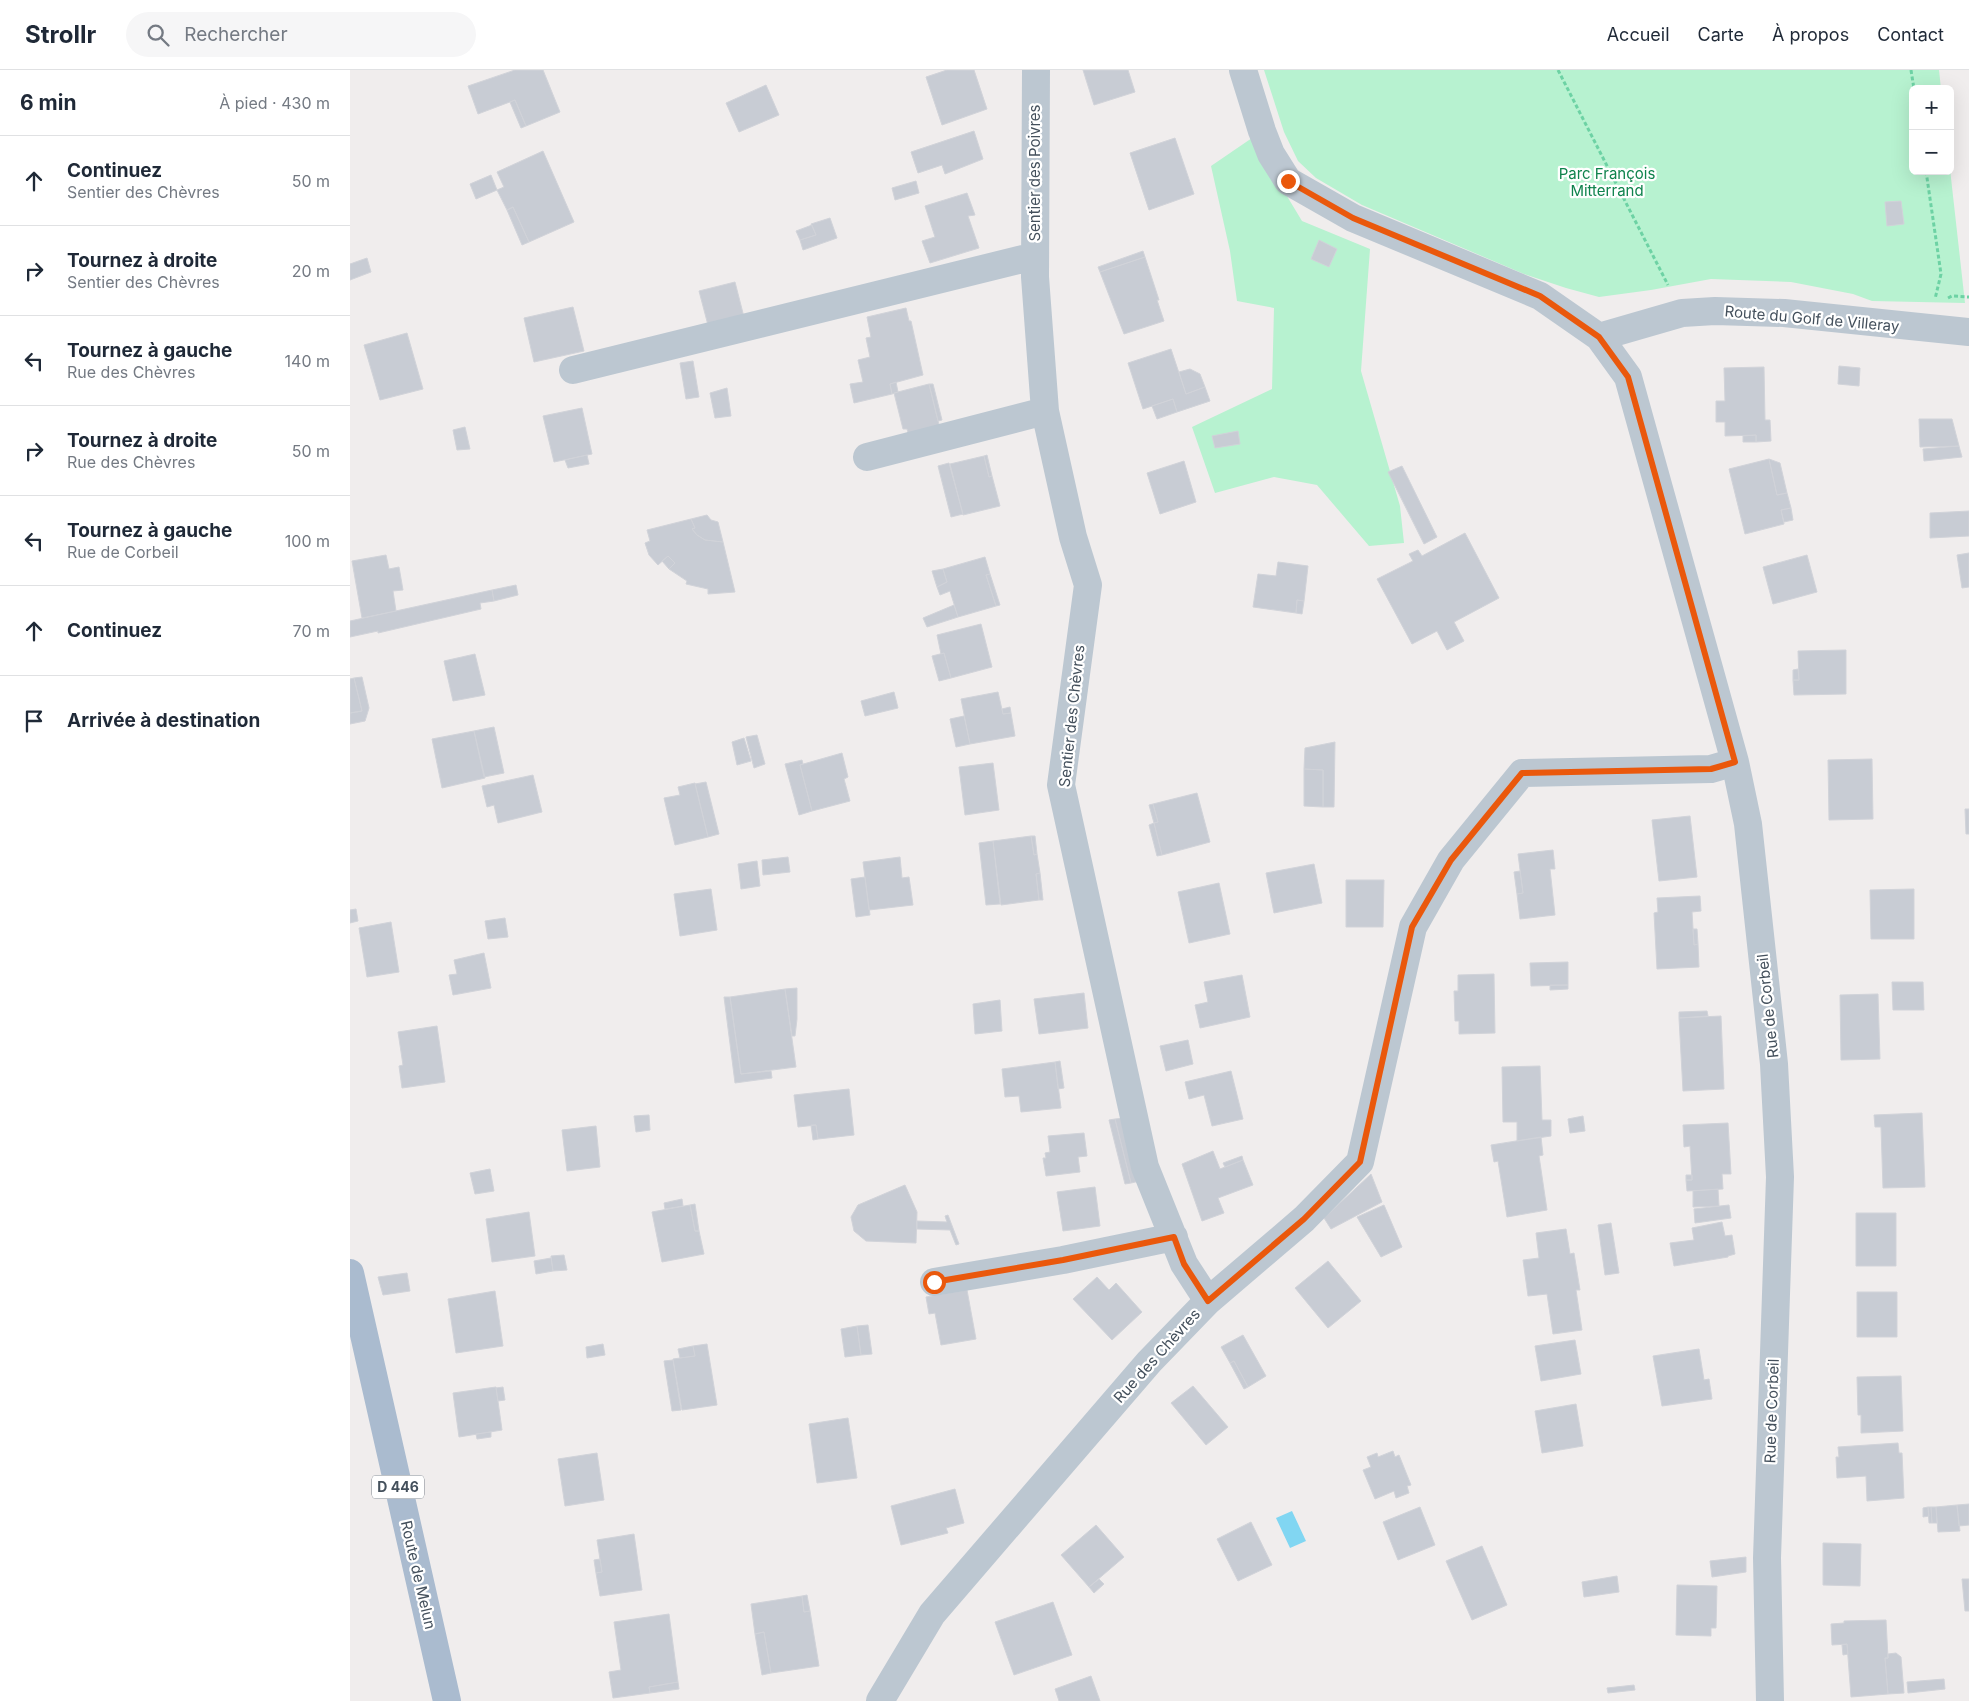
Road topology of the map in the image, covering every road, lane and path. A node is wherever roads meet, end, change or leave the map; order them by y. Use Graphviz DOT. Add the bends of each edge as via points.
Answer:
graph roads {
  1 [pos="1036,70"];
  2 [pos="1243,70"];
  3 [pos="1558,70"];
  4 [pos="1911,70"];
  5 [pos="1913,85"];
  6 [pos="1927,175"];
  7 [pos="1034,267"];
  8 [pos="1934,304"];
  9 [pos="1682,313"];
  10 [pos="1969,332"];
  11 [pos="1599,337"];
  12 [pos="574,370"];
  13 [pos="1045,411"];
  14 [pos="867,457"];
  15 [pos="1735,762"];
  16 [pos="1174,1237"];
  17 [pos="350,1273"];
  18 [pos="934,1282"];
  19 [pos="1208,1301"];
  20 [pos="447,1701"];
  21 [pos="880,1701"];
  22 [pos="1770,1701"];
  1 -- 7 [label="street, Sentier des Poivres"];
  2 -- 11 [label="street, Rue de Corbeil" via="1271,154 1288,181 1353,218 1540,296"];
  3 -- 9 [label="path"];
  4 -- 5 [label="path"];
  6 -- 8 [label="path" via="1941,274"];
  7 -- 12 [label="street"];
  7 -- 13 [label="street, Sentier des Chèvres"];
  9 -- 10 [label="street, Route du Golf de Villeray" via="1784,313"];
  9 -- 11 [label="street, Route du Golf de Villeray"];
  11 -- 15 [label="street, Rue de Corbeil" via="1628,377"];
  13 -- 14 [label="street"];
  13 -- 16 [label="street, Sentier des Chèvres" via="1073,537 1088,585 1061,785 1145,1166"];
  15 -- 19 [label="street, Rue des Chèvres" via="1711,769 1522,773 1451,860 1412,927 1360,1162 1304,1219"];
  15 -- 22 [label="street, Rue de Corbeil" via="1748,824 1774,1064 1780,1177 1767,1558"];
  16 -- 18 [label="street"];
  16 -- 19 [label="street, Sentier des Chèvres" via="1184,1264"];
  17 -- 20 [label="main road, Route de Melun / D 446"];
  19 -- 21 [label="street, Rue des Chèvres" via="1149,1362 932,1614"];
}
